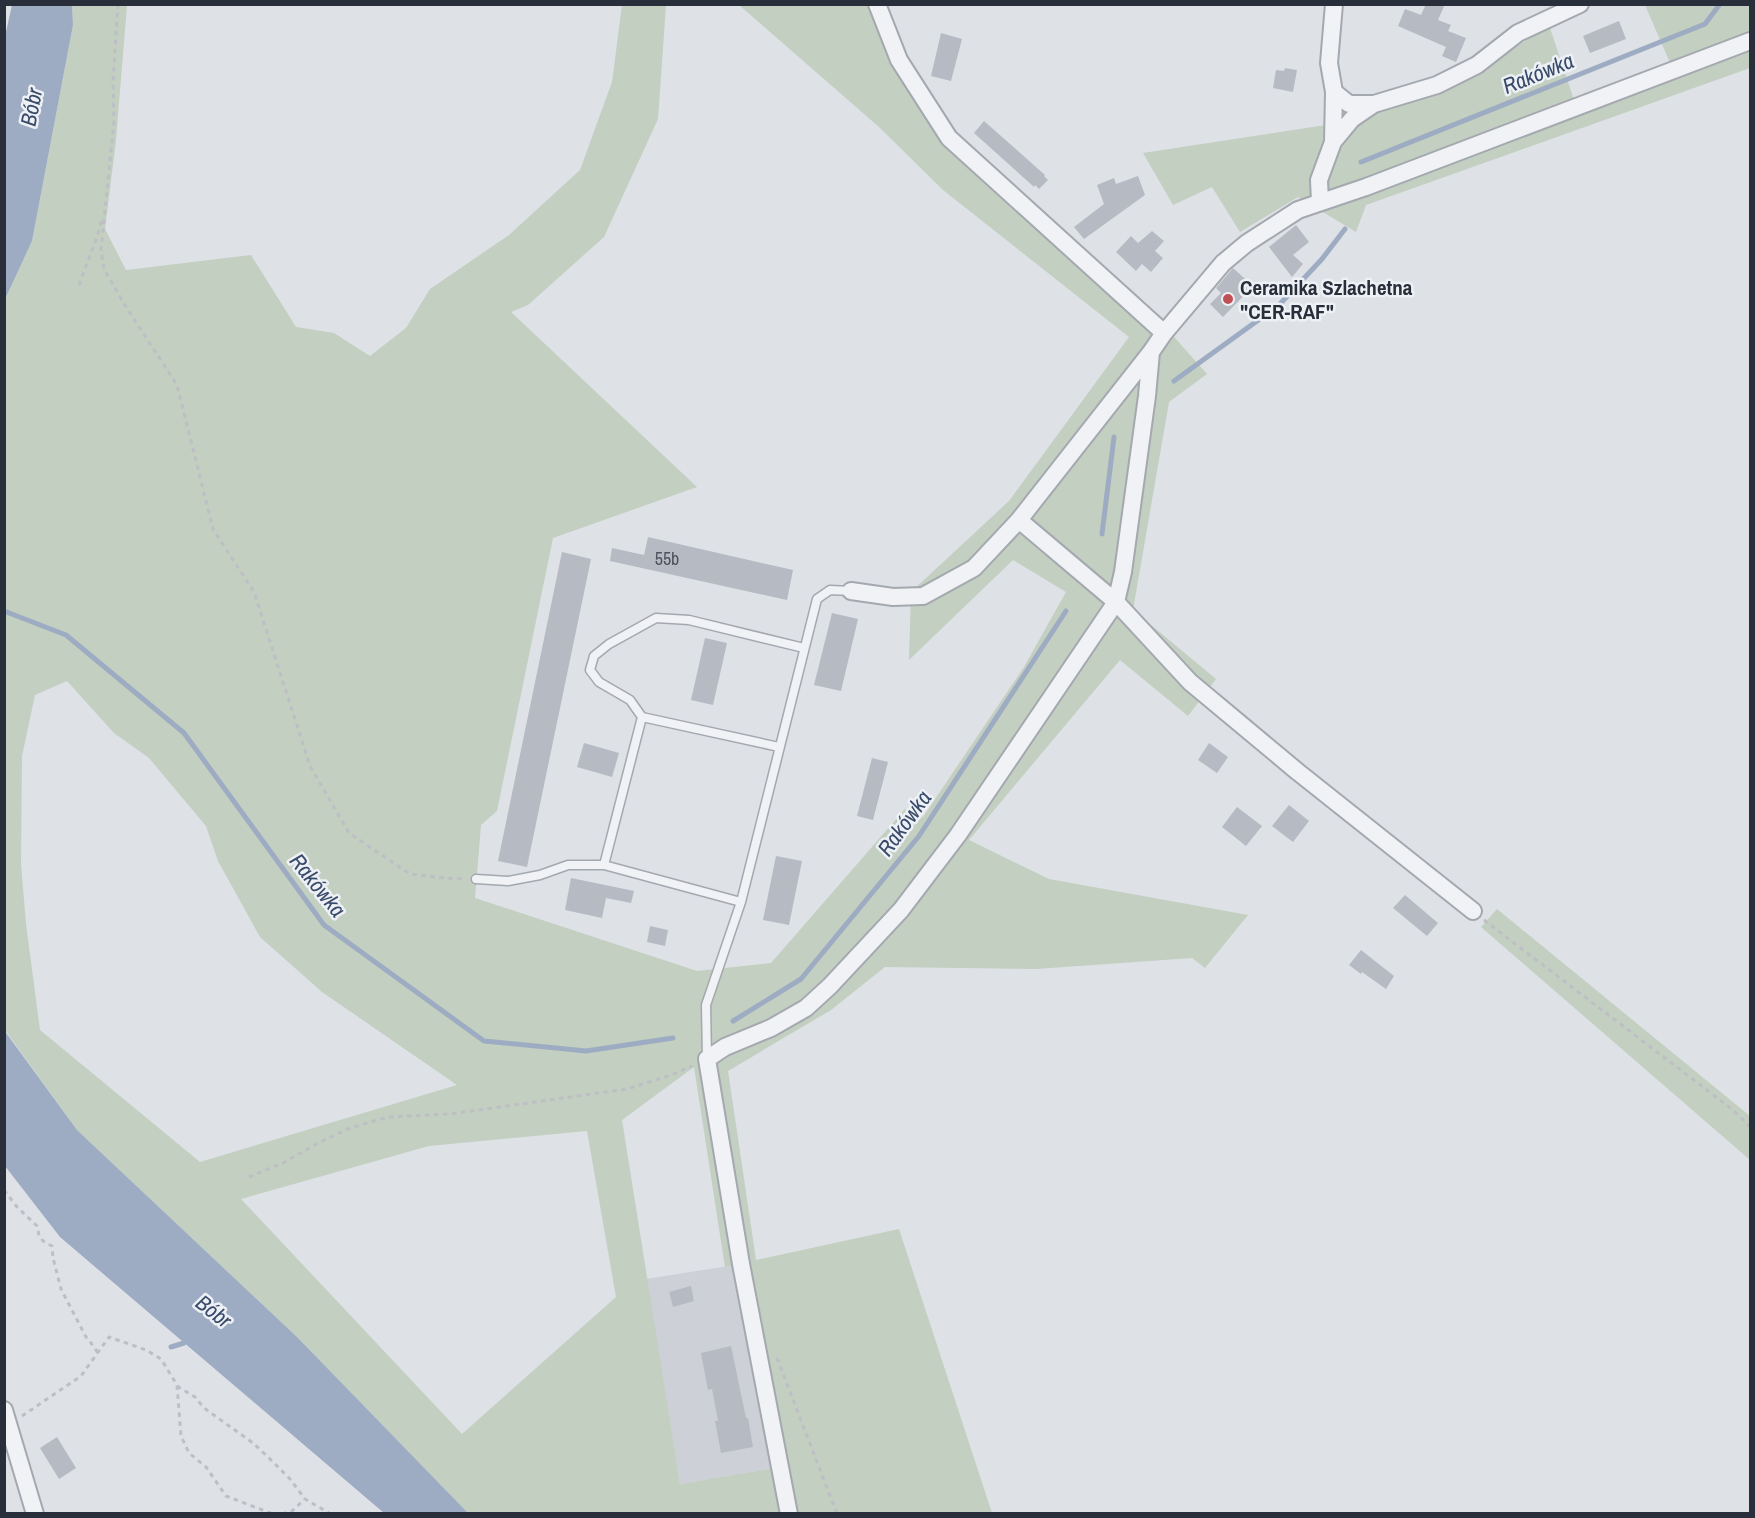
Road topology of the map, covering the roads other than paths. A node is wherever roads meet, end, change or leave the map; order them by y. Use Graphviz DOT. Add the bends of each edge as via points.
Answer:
graph roads {
  1 [pos="877,4"];
  2 [pos="1334,4"];
  3 [pos="1580,4"];
  4 [pos="1750,41"];
  5 [pos="1334,92"];
  6 [pos="1374,104"];
  7 [pos="1333,142"];
  8 [pos="1320,202"];
  9 [pos="1164,333"];
  10 [pos="1151,352"];
  11 [pos="1019,520"];
  12 [pos="851,591"];
  13 [pos="1116,602"];
  14 [pos="804,648"];
  15 [pos="642,717"];
  16 [pos="779,747"];
  17 [pos="604,865"];
  18 [pos="476,879"];
  19 [pos="741,902"];
  20 [pos="1473,911"];
  21 [pos="707,1059"];
  22 [pos="9,1419"];
  23 [pos="35,1514"];
  24 [pos="789,1514"];
  1 -- 9 [label="street" via="899,60 950,138"];
  2 -- 5 [label="street" via="1329,63"];
  3 -- 6 [label="street" via="1518,33 1477,65 1437,85"];
  4 -- 8 [label="street"];
  5 -- 6 [label="street" via="1349,104"];
  5 -- 7 [label="street"];
  6 -- 7 [label="street" via="1352,119"];
  7 -- 8 [label="street" via="1319,180"];
  8 -- 9 [label="street" via="1298,210 1223,262"];
  9 -- 10 [label="street"];
  10 -- 11 [label="street"];
  10 -- 13 [label="street" via="1125,560"];
  11 -- 12 [label="street" via="974,568 923,596 893,597"];
  11 -- 13 [label="street"];
  12 -- 14 [label="lane" via="830,590 817,599"];
  13 -- 20 [label="street" via="1190,682"];
  13 -- 21 [label="street" via="958,835 901,910 806,1008"];
  14 -- 15 [label="lane" via="689,620 656,618 609,644 594,656 590,670 599,682 630,700"];
  14 -- 16 [label="lane"];
  15 -- 16 [label="lane"];
  15 -- 17 [label="lane"];
  16 -- 19 [label="lane"];
  17 -- 18 [label="lane" via="568,865 508,881"];
  17 -- 19 [label="lane"];
  19 -- 21 [label="lane" via="706,1005"];
  21 -- 24 [label="street"];
  22 -- 23 [label="street"];
}
